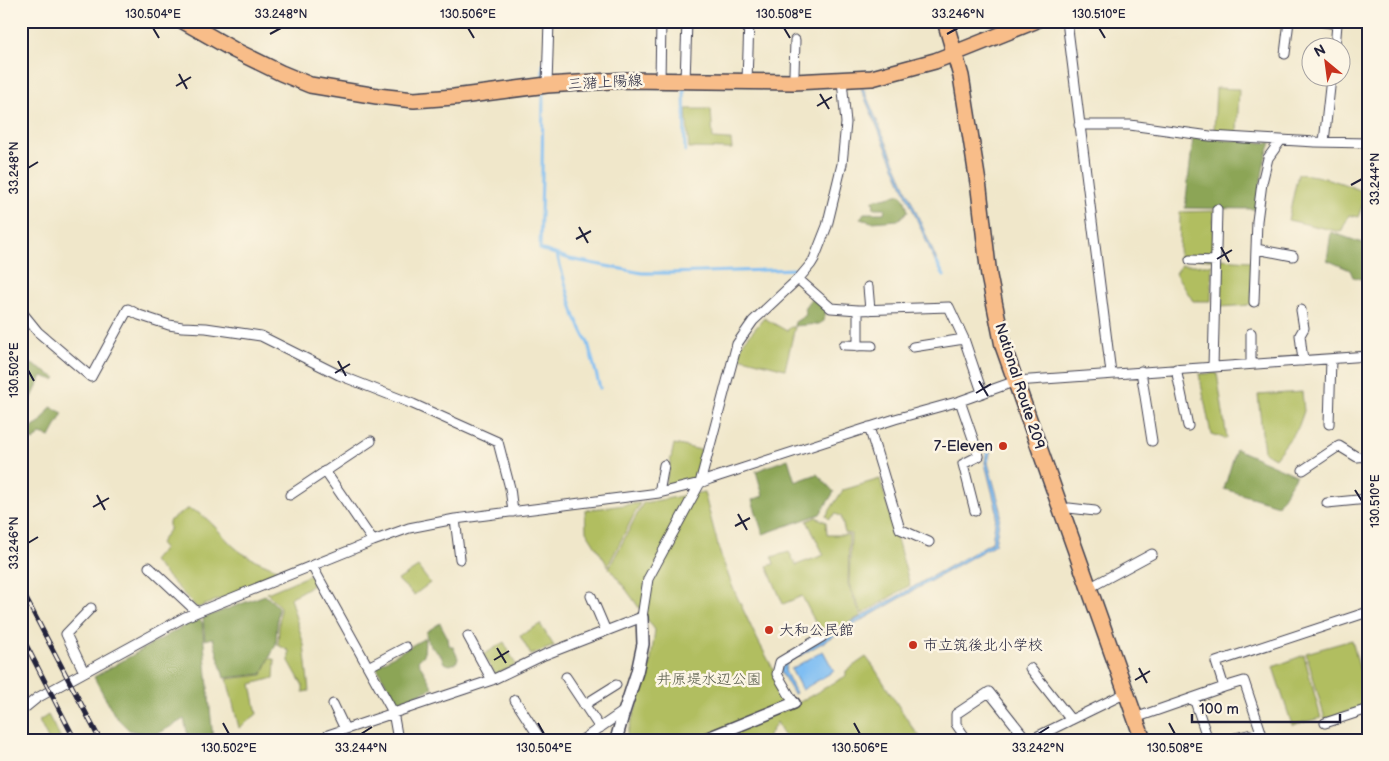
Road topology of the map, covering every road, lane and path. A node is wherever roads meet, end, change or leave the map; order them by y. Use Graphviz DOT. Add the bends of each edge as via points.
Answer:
graph roads {
  1 [pos="183,21"];
  2 [pos="549,21"];
  3 [pos="661,21"];
  4 [pos="687,21"];
  5 [pos="749,21"];
  6 [pos="944,21"];
  7 [pos="1035,21"];
  8 [pos="1067,21"];
  9 [pos="1289,21"];
  10 [pos="1319,21"];
  11 [pos="1335,38"];
  12 [pos="795,40"];
  13 [pos="953,54"];
  14 [pos="1285,54"];
  15 [pos="794,74"];
  16 [pos="660,80"];
  17 [pos="842,80"];
  18 [pos="685,81"];
  19 [pos="748,81"];
  20 [pos="547,85"];
  21 [pos="1330,88"];
  22 [pos="1080,126"];
  23 [pos="1281,140"];
  24 [pos="1324,142"];
  25 [pos="1368,142"];
  26 [pos="1217,209"];
  27 [pos="1256,249"];
  28 [pos="1293,256"];
  29 [pos="1190,260"];
  30 [pos="1216,261"];
  31 [pos="798,279"];
  32 [pos="868,287"];
  33 [pos="1254,302"];
  34 [pos="858,310"];
  35 [pos="870,310"];
  36 [pos="1301,310"];
  37 [pos="21,311"];
  38 [pos="1251,333"];
  39 [pos="964,339"];
  40 [pos="844,345"];
  41 [pos="858,346"];
  42 [pos="872,346"];
  43 [pos="913,347"];
  44 [pos="1368,356"];
  45 [pos="1331,359"];
  46 [pos="1303,361"];
  47 [pos="1251,364"];
  48 [pos="1213,366"];
  49 [pos="1176,369"];
  50 [pos="1141,371"];
  51 [pos="1111,373"];
  52 [pos="1016,381"];
  53 [pos="982,392"];
  54 [pos="960,400"];
  55 [pos="1329,424"];
  56 [pos="1188,426"];
  57 [pos="869,427"];
  58 [pos="370,441"];
  59 [pos="1152,441"];
  60 [pos="1368,456"];
  61 [pos="664,465"];
  62 [pos="1303,470"];
  63 [pos="325,472"];
  64 [pos="700,483"];
  65 [pos="659,493"];
  66 [pos="290,495"];
  67 [pos="1368,499"];
  68 [pos="1327,503"];
  69 [pos="1069,508"];
  70 [pos="975,511"];
  71 [pos="1095,511"];
  72 [pos="513,512"];
  73 [pos="455,519"];
  74 [pos="373,541"];
  75 [pos="929,542"];
  76 [pos="1152,554"];
  77 [pos="460,559"];
  78 [pos="312,566"];
  79 [pos="149,567"];
  80 [pos="1089,588"];
  81 [pos="591,596"];
  82 [pos="91,608"];
  83 [pos="197,612"];
  84 [pos="1368,612"];
  85 [pos="642,617"];
  86 [pos="606,631"];
  87 [pos="468,636"];
  88 [pos="822,637"];
  89 [pos="406,647"];
  90 [pos="368,667"];
  91 [pos="1030,668"];
  92 [pos="84,672"];
  93 [pos="566,677"];
  94 [pos="492,680"];
  95 [pos="616,685"];
  96 [pos="1224,687"];
  97 [pos="1126,693"];
  98 [pos="1194,698"];
  99 [pos="515,700"];
  100 [pos="794,703"];
  101 [pos="333,704"];
  102 [pos="584,705"];
  103 [pos="1368,709"];
  104 [pos="21,711"];
  105 [pos="624,711"];
  106 [pos="393,712"];
  107 [pos="1135,718"];
  108 [pos="1071,720"];
  109 [pos="1325,723"];
  110 [pos="600,728"];
  111 [pos="345,729"];
  112 [pos="330,740"];
  113 [pos="398,740"];
  114 [pos="540,740"];
  115 [pos="582,740"];
  116 [pos="616,740"];
  117 [pos="702,740"];
  118 [pos="967,740"];
  119 [pos="1029,740"];
  120 [pos="1143,740"];
  121 [pos="1208,740"];
  122 [pos="1226,740"];
  1 -- 20 [label="main road, 三潴上陽線" via="281,73 310,85 342,91 414,100"];
  2 -- 20 [label="street"];
  3 -- 16 [label="street"];
  4 -- 18 [label="street"];
  5 -- 19 [label="street"];
  6 -- 13 [label="main road, National Route 209"];
  7 -- 13 [label="main road, 三潴上陽線"];
  8 -- 22 [label="street"];
  9 -- 14 [label="street"];
  10 -- 11 [label="street" via="1337,24"];
  12 -- 15 [label="street"];
  13 -- 17 [label="main road, 三潴上陽線" via="872,78"];
  13 -- 52 [label="main road, National Route 209" via="961,76 974,156 989,276 1003,346"];
  16 -- 18 [label="main road, 三潴上陽線"];
  16 -- 20 [label="main road, 三潴上陽線"];
  17 -- 19 [label="main road, 三潴上陽線"];
  17 -- 31 [label="street" via="846,123 842,164 827,226 814,259"];
  18 -- 19 [label="main road, 三潴上陽線"];
  21 -- 24 [label="street"];
  22 -- 23 [label="street" via="1130,125 1210,136"];
  22 -- 51 [label="street"];
  23 -- 24 [label="street"];
  23 -- 27 [label="street" via="1268,158 1262,183"];
  24 -- 25 [label="street"];
  26 -- 30 [label="street"];
  27 -- 28 [label="street"];
  27 -- 33 [label="street"];
  29 -- 30 [label="street"];
  30 -- 48 [label="street"];
  31 -- 34 [label="street" via="831,308"];
  31 -- 64 [label="street" via="753,321 737,344"];
  32 -- 35 [label="street"];
  34 -- 35 [label="street"];
  34 -- 41 [label="street"];
  35 -- 39 [label="street" via="950,307"];
  36 -- 46 [label="street"];
  37 -- 72 [label="street" via="38,332 91,377 128,309 182,328 261,336 339,375 498,442"];
  38 -- 47 [label="street"];
  39 -- 43 [label="street"];
  39 -- 53 [label="street"];
  40 -- 41 [label="street"];
  41 -- 42 [label="street"];
  44 -- 45 [label="street"];
  45 -- 46 [label="street"];
  45 -- 55 [label="street"];
  46 -- 47 [label="street"];
  47 -- 48 [label="street"];
  48 -- 49 [label="street"];
  49 -- 50 [label="street"];
  49 -- 56 [label="street"];
  50 -- 51 [label="street"];
  50 -- 59 [label="street"];
  51 -- 52 [label="street"];
  52 -- 53 [label="street"];
  52 -- 80 [label="main road, National Route 209"];
  53 -- 54 [label="street"];
  54 -- 57 [label="street"];
  54 -- 70 [label="street" via="979,456 963,464"];
  57 -- 64 [label="street"];
  57 -- 75 [label="street" via="900,529"];
  58 -- 63 [label="street"];
  60 -- 62 [label="street" via="1357,457 1339,446"];
  61 -- 65 [label="street"];
  63 -- 66 [label="street"];
  63 -- 74 [label="street"];
  64 -- 65 [label="street"];
  64 -- 85 [label="street" via="648,579"];
  65 -- 72 [label="street"];
  67 -- 68 [label="street"];
  69 -- 71 [label="street"];
  72 -- 73 [label="street"];
  73 -- 74 [label="street" via="409,528"];
  73 -- 77 [label="street"];
  74 -- 78 [label="street"];
  76 -- 80 [label="street"];
  78 -- 83 [label="street"];
  78 -- 90 [label="street"];
  79 -- 83 [label="street"];
  80 -- 97 [label="main road, National Route 209"];
  81 -- 86 [label="street"];
  82 -- 92 [label="street" via="66,634"];
  83 -- 92 [label="street"];
  84 -- 96 [label="street" via="1216,662"];
  85 -- 86 [label="street"];
  85 -- 105 [label="street" via="637,672"];
  86 -- 94 [label="street"];
  87 -- 94 [label="street"];
  88 -- 100 [label="street" via="780,662 777,674"];
  89 -- 90 [label="street"];
  90 -- 106 [label="street"];
  91 -- 108 [label="street"];
  92 -- 104 [label="street" via="37,698"];
  93 -- 102 [label="street"];
  94 -- 106 [label="street"];
  95 -- 102 [label="street"];
  96 -- 98 [label="street"];
  96 -- 122 [label="street" via="1244,682 1261,732"];
  97 -- 107 [label="main road, National Route 209"];
  97 -- 108 [label="street"];
  98 -- 107 [label="street"];
  98 -- 121 [label="street"];
  99 -- 114 [label="street"];
  100 -- 117 [label="street"];
  101 -- 111 [label="street"];
  102 -- 110 [label="street"];
  103 -- 109 [label="street"];
  105 -- 110 [label="street"];
  105 -- 116 [label="street"];
  106 -- 111 [label="street"];
  106 -- 113 [label="street"];
  107 -- 120 [label="main road, National Route 209"];
  108 -- 119 [label="street"];
  110 -- 115 [label="street"];
  111 -- 112 [label="street" via="328,735"];
  118 -- 119 [label="street" via="956,724 956,714 989,692"];
}
